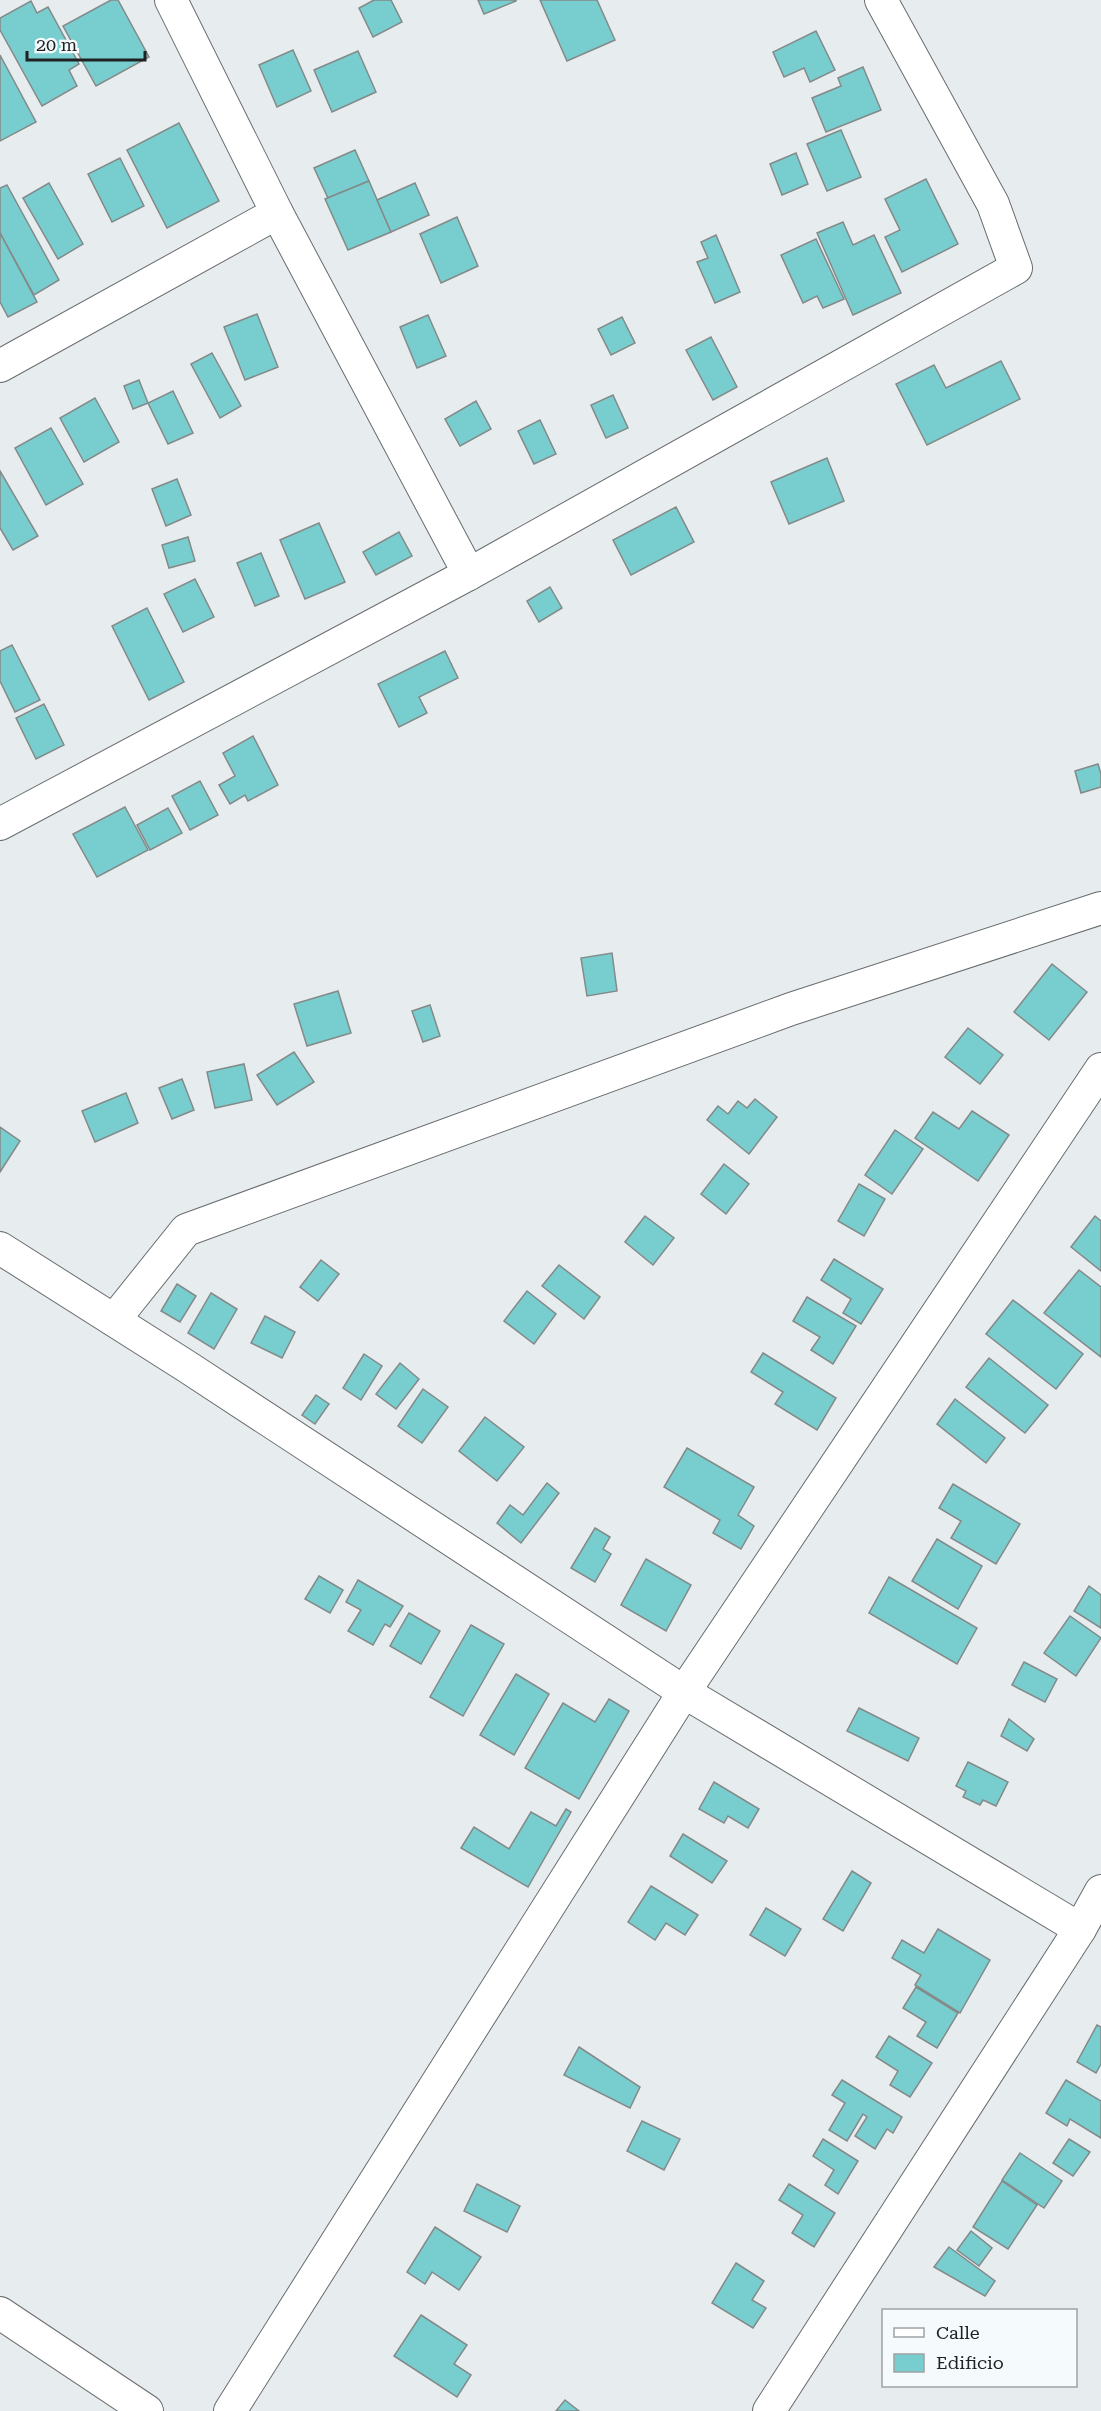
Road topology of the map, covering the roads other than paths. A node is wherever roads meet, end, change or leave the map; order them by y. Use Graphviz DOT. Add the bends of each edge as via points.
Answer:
graph roads {
  1 [pos="881,0"];
  2 [pos="179,2"];
  3 [pos="277,213"];
  4 [pos="0,366"];
  5 [pos="469,574"];
  6 [pos="0,824"];
  7 [pos="1101,908"];
  8 [pos="1101,1069"];
  9 [pos="0,1248"];
  10 [pos="114,1320"];
  11 [pos="684,1692"];
  12 [pos="1101,1891"];
  13 [pos="1080,1929"];
  14 [pos="0,2313"];
  15 [pos="147,2411"];
  16 [pos="230,2411"];
  17 [pos="769,2411"];
  1 -- 5 [label="street" via="993,204 1016,268"];
  2 -- 3 [label="street"];
  3 -- 4 [label="street"];
  3 -- 5 [label="street"];
  5 -- 6 [label="street"];
  7 -- 10 [label="street" via="791,1009 186,1230"];
  8 -- 11 [label="street"];
  9 -- 10 [label="street"];
  10 -- 11 [label="street"];
  11 -- 13 [label="street"];
  11 -- 16 [label="street"];
  12 -- 13 [label="street"];
  13 -- 17 [label="street"];
  14 -- 15 [label="street"];
}
